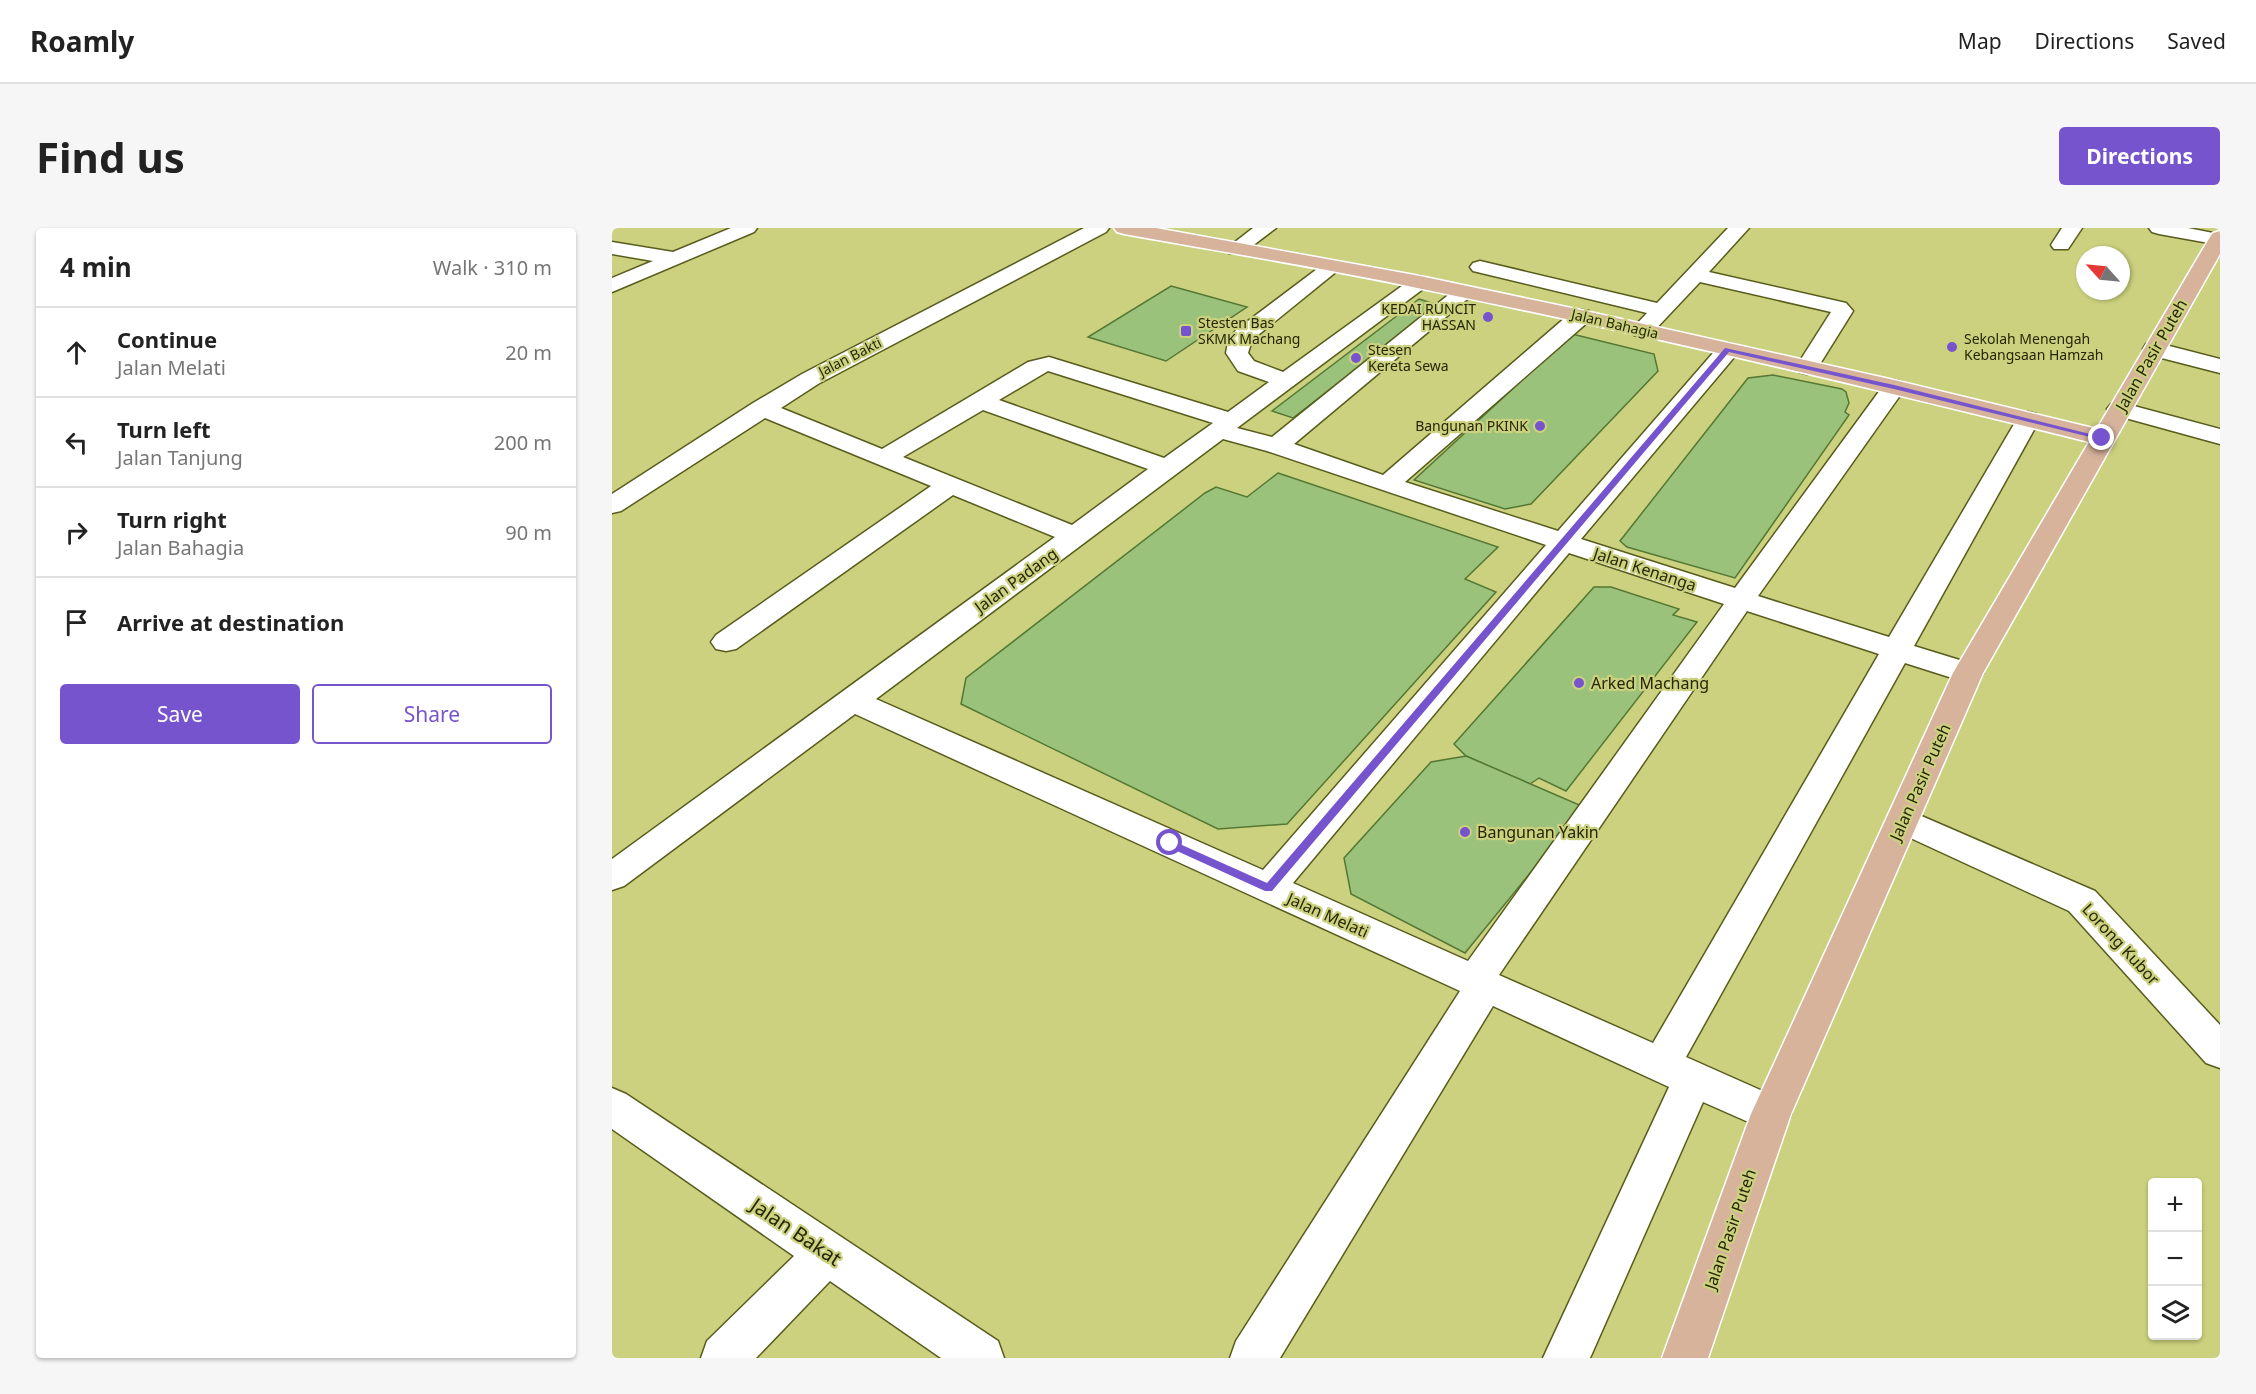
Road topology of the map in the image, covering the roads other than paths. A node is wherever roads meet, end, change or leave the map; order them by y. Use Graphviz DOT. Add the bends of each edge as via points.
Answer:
graph roads {
  1 [pos="747,228"];
  2 [pos="1099,228"];
  3 [pos="1124,228"];
  4 [pos="1266,228"];
  5 [pos="1739,228"];
  6 [pos="2072,228"];
  7 [pos="2158,228"];
  8 [pos="2219,239"];
  9 [pos="2061,246"];
  10 [pos="612,248"];
  11 [pos="1236,249"];
  12 [pos="676,259"];
  13 [pos="1332,267"];
  14 [pos="1480,267"];
  15 [pos="1695,275"];
  16 [pos="1420,282"];
  17 [pos="612,286"];
  18 [pos="1464,292"];
  19 [pos="1661,310"];
  20 [pos="1581,316"];
  21 [pos="1642,330"];
  22 [pos="2154,349"];
  23 [pos="1728,350"];
  24 [pos="2220,366"];
  25 [pos="1807,367"];
  26 [pos="1287,380"];
  27 [pos="1894,387"];
  28 [pos="981,401"];
  29 [pos="761,408"];
  30 [pos="2028,419"];
  31 [pos="2111,424"];
  32 [pos="1226,426"];
  33 [pos="2220,437"];
  34 [pos="1276,446"];
  35 [pos="884,458"];
  36 [pos="1168,468"];
  37 [pos="950,485"];
  38 [pos="1387,485"];
  39 [pos="616,498"];
  40 [pos="1076,536"];
  41 [pos="1563,543"];
  42 [pos="1741,600"];
  43 [pos="726,642"];
  44 [pos="1895,650"];
  45 [pos="1968,673"];
  46 [pos="852,700"];
  47 [pos="1903,820"];
  48 [pos="612,877"];
  49 [pos="1268,888"];
  50 [pos="1480,983"];
  51 [pos="2220,1051"];
  52 [pos="1677,1072"];
  53 [pos="612,1106"];
  54 [pos="1771,1114"];
  55 [pos="827,1252"];
  56 [pos="724,1358"];
  57 [pos="981,1358"];
  58 [pos="1253,1358"];
  59 [pos="1566,1358"];
  60 [pos="1685,1358"];
  1 -- 12 [label="street"];
  2 -- 29 [label="street, Jalan Bakti"];
  3 -- 11 [label="main road, Jalan Bahagia"];
  4 -- 11 [label="street"];
  5 -- 15 [label="street"];
  6 -- 9 [label="street"];
  7 -- 8 [label="street"];
  8 -- 22 [label="main road, Jalan Pasir Puteh"];
  10 -- 12 [label="street"];
  11 -- 13 [label="main road, Jalan Bahagia"];
  12 -- 17 [label="street"];
  13 -- 16 [label="main road, Jalan Bahagia"];
  13 -- 26 [label="street" via="1239,342 1237,353 1246,366"];
  14 -- 19 [label="street"];
  15 -- 19 [label="street"];
  15 -- 25 [label="street" via="1841,309"];
  16 -- 18 [label="main road, Jalan Bahagia"];
  16 -- 26 [label="street, Jalan Padang"];
  18 -- 20 [label="main road, Jalan Bahagia"];
  18 -- 34 [label="street"];
  19 -- 21 [label="street"];
  20 -- 21 [label="main road, Jalan Bahagia"];
  20 -- 38 [label="street"];
  21 -- 23 [label="main road, Jalan Bahagia"];
  22 -- 24 [label="street"];
  22 -- 31 [label="main road, Jalan Pasir Puteh"];
  23 -- 25 [label="main road, Jalan Bahagia"];
  23 -- 41 [label="street"];
  25 -- 27 [label="main road, Jalan Bahagia"];
  26 -- 32 [label="street, Jalan Padang"];
  27 -- 30 [label="main road, Jalan Bahagia"];
  27 -- 42 [label="street"];
  28 -- 32 [label="street, Jalan Kenanga" via="1036,367 1049,364"];
  28 -- 35 [label="street, Jalan Kenanga"];
  28 -- 36 [label="street"];
  29 -- 35 [label="street"];
  29 -- 39 [label="street, Jalan Bakti"];
  30 -- 31 [label="main road, Jalan Bahagia"];
  30 -- 44 [label="street"];
  31 -- 33 [label="street"];
  31 -- 45 [label="main road, Jalan Pasir Puteh"];
  32 -- 34 [label="street, Jalan Kenanga"];
  32 -- 36 [label="street, Jalan Padang"];
  34 -- 38 [label="street, Jalan Kenanga"];
  35 -- 37 [label="street"];
  36 -- 40 [label="street, Jalan Padang"];
  37 -- 40 [label="street"];
  37 -- 43 [label="street"];
  38 -- 41 [label="street, Jalan Kenanga"];
  40 -- 46 [label="street, Jalan Padang"];
  41 -- 42 [label="street, Jalan Kenanga"];
  41 -- 49 [label="street"];
  42 -- 44 [label="street, Jalan Kenanga"];
  42 -- 50 [label="street"];
  44 -- 45 [label="street, Jalan Kenanga"];
  44 -- 52 [label="street"];
  45 -- 47 [label="main road, Jalan Pasir Puteh"];
  46 -- 48 [label="street, Jalan Padang"];
  46 -- 49 [label="street, Jalan Melati"];
  47 -- 51 [label="street, Lorong Kubor" via="2082,901"];
  47 -- 54 [label="main road, Jalan Pasir Puteh"];
  49 -- 50 [label="street, Jalan Melati"];
  50 -- 52 [label="street, Jalan Melati"];
  50 -- 58 [label="street"];
  52 -- 54 [label="street, Jalan Melati"];
  52 -- 59 [label="street"];
  53 -- 55 [label="street, Jalan Bakat"];
  54 -- 60 [label="main road, Jalan Pasir Puteh"];
  55 -- 56 [label="street"];
  55 -- 57 [label="street, Jalan Bakat"];
}
